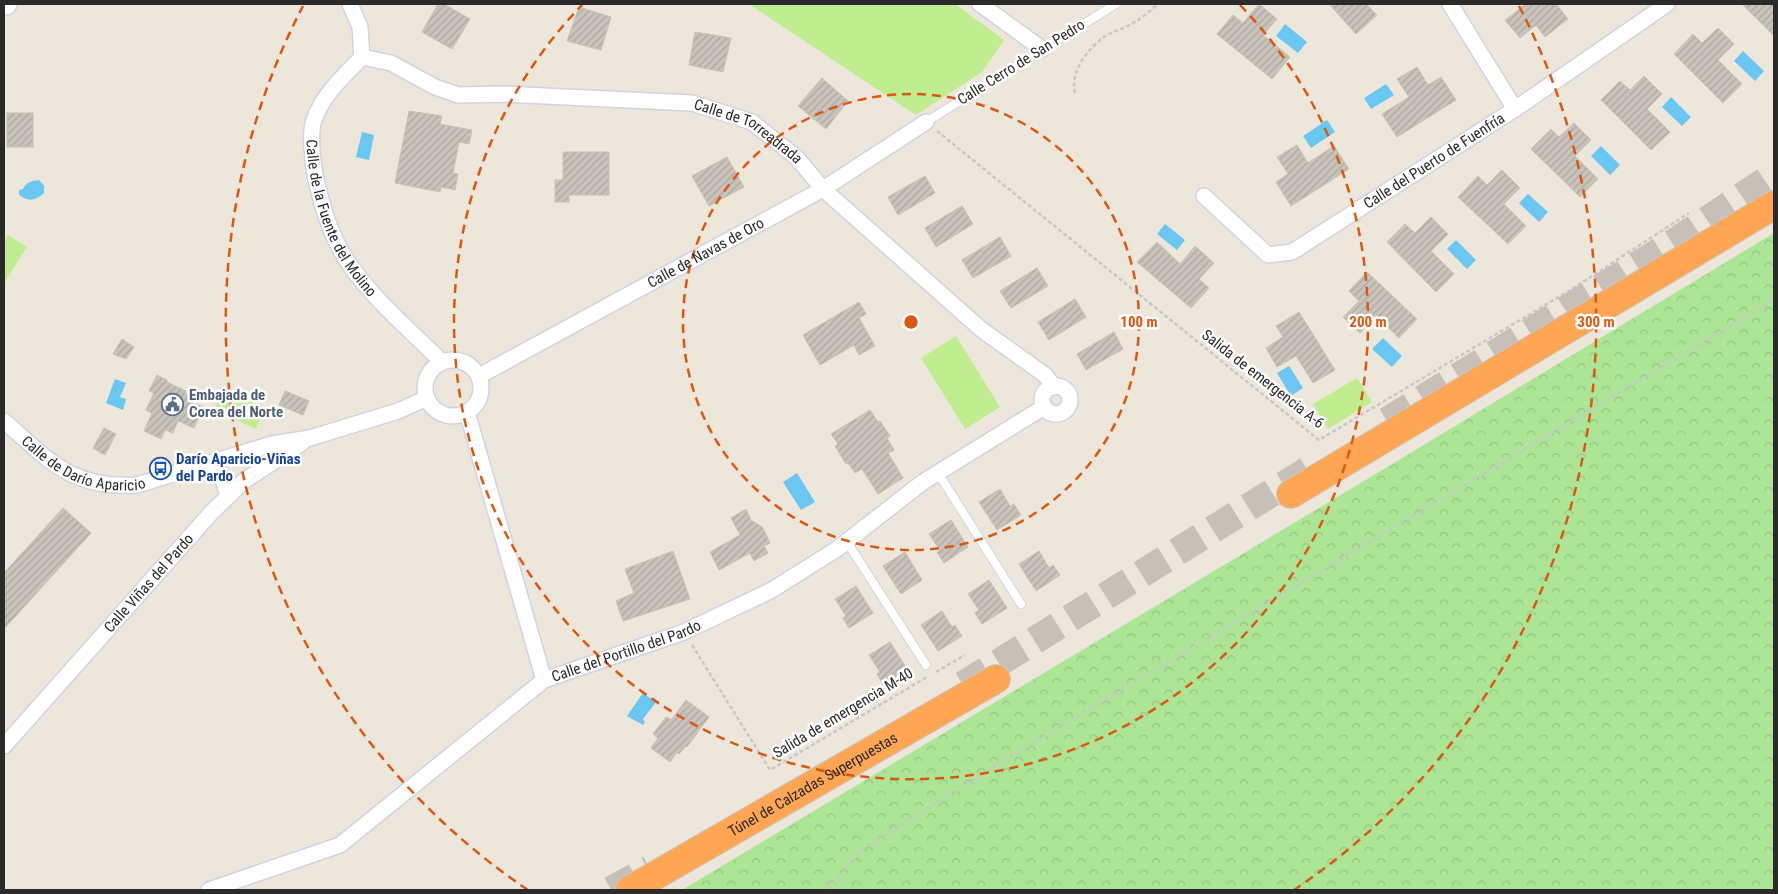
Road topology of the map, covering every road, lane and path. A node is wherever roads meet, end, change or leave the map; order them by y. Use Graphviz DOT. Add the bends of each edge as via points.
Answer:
graph roads {
  1 [pos="350,4"];
  2 [pos="980,4"];
  3 [pos="1116,4"];
  4 [pos="1158,4"];
  5 [pos="1450,4"];
  6 [pos="1667,4"];
  7 [pos="1042,49"];
  8 [pos="362,57"];
  9 [pos="1075,93"];
  10 [pos="1515,109"];
  11 [pos="926,122"];
  12 [pos="823,189"];
  13 [pos="1204,196"];
  14 [pos="1774,204"];
  15 [pos="1689,213"];
  16 [pos="1774,300"];
  17 [pos="442,362"];
  18 [pos="479,376"];
  19 [pos="1054,387"];
  20 [pos="427,398"];
  21 [pos="1044,407"];
  22 [pos="467,412"];
  23 [pos="4,421"];
  24 [pos="310,438"];
  25 [pos="234,456"];
  26 [pos="210,462"];
  27 [pos="938,473"];
  28 [pos="244,481"];
  29 [pos="1291,494"];
  30 [pos="228,496"];
  31 [pos="847,542"];
  32 [pos="1021,604"];
  33 [pos="684,632"];
  34 [pos="965,655"];
  35 [pos="926,665"];
  36 [pos="544,680"];
  37 [pos="996,680"];
  38 [pos="4,746"];
  39 [pos="209,890"];
  40 [pos="630,890"];
  41 [pos="828,890"];
  1 -- 8 [label="street" via="360,27"];
  2 -- 7 [label="street"];
  3 -- 7 [label="lane, Calle Cerro de San Pedro"];
  4 -- 9 [label="path" via="1089,50 1077,69 1073,86"];
  5 -- 10 [label="street"];
  6 -- 10 [label="street, Calle del Puerto de Fuenfría"];
  7 -- 11 [label="lane, Calle Cerro de San Pedro"];
  8 -- 12 [label="street, Calle de Torreadrada" via="391,63 435,87 458,95 505,94 692,103 752,122 797,158"];
  8 -- 17 [label="street, Calle de la Fuente del Molino" via="328,92 314,121 312,162 318,188 328,224 350,264 376,296"];
  10 -- 13 [label="street, Calle del Puerto de Fuenfría" via="1292,252 1268,255"];
  11 -- 12 [label="street, Calle de Navas de Oro"];
  11 -- 15 [label="path, Salida de emergencia A-6" via="1319,440 1572,289"];
  12 -- 18 [label="street, Calle de Navas de Oro"];
  12 -- 19 [label="street, Calle de Torreadrada" via="982,330 1045,374"];
  14 -- 29 [label="highway"];
  16 -- 41 [label="path" via="1003,761 861,850"];
  17 -- 18 [label="street" via="466,362"];
  17 -- 20 [label="street" via="426,379"];
  18 -- 22 [label="street" via="481,392 474,407"];
  19 -- 21 [label="street" via="1043,394"];
  19 -- 21 [label="street" via="1066,391 1069,404 1064,412 1055,414"];
  20 -- 22 [label="street" via="439,412 449,416"];
  20 -- 24 [label="street, Calle de Darío Aparicio" via="398,411"];
  21 -- 27 [label="street, Calle del Portillo del Pardo"];
  22 -- 36 [label="street"];
  23 -- 26 [label="street, Calle de Darío Aparicio" via="52,463 73,476 95,483 137,485"];
  24 -- 25 [label="street, Calle de Darío Aparicio" via="272,444"];
  24 -- 28 [label="street, Calle Viñas del Pardo"];
  25 -- 26 [label="street, Calle de Darío Aparicio"];
  25 -- 28 [label="street"];
  26 -- 30 [label="street" via="220,472"];
  27 -- 31 [label="street, Calle del Portillo del Pardo"];
  27 -- 32 [label="lane"];
  28 -- 30 [label="street, Calle Viñas del Pardo"];
  30 -- 38 [label="street, Calle Viñas del Pardo"];
  31 -- 33 [label="street, Calle del Portillo del Pardo" via="772,590"];
  31 -- 35 [label="lane"];
  33 -- 34 [label="path, Salida de emergencia M-40" via="770,770"];
  33 -- 36 [label="street, Calle del Portillo del Pardo"];
  36 -- 39 [label="street, Calle del Portillo del Pardo" via="340,846"];
  37 -- 40 [label="highway, Túnel de Calzadas Superpuestas"];
}
